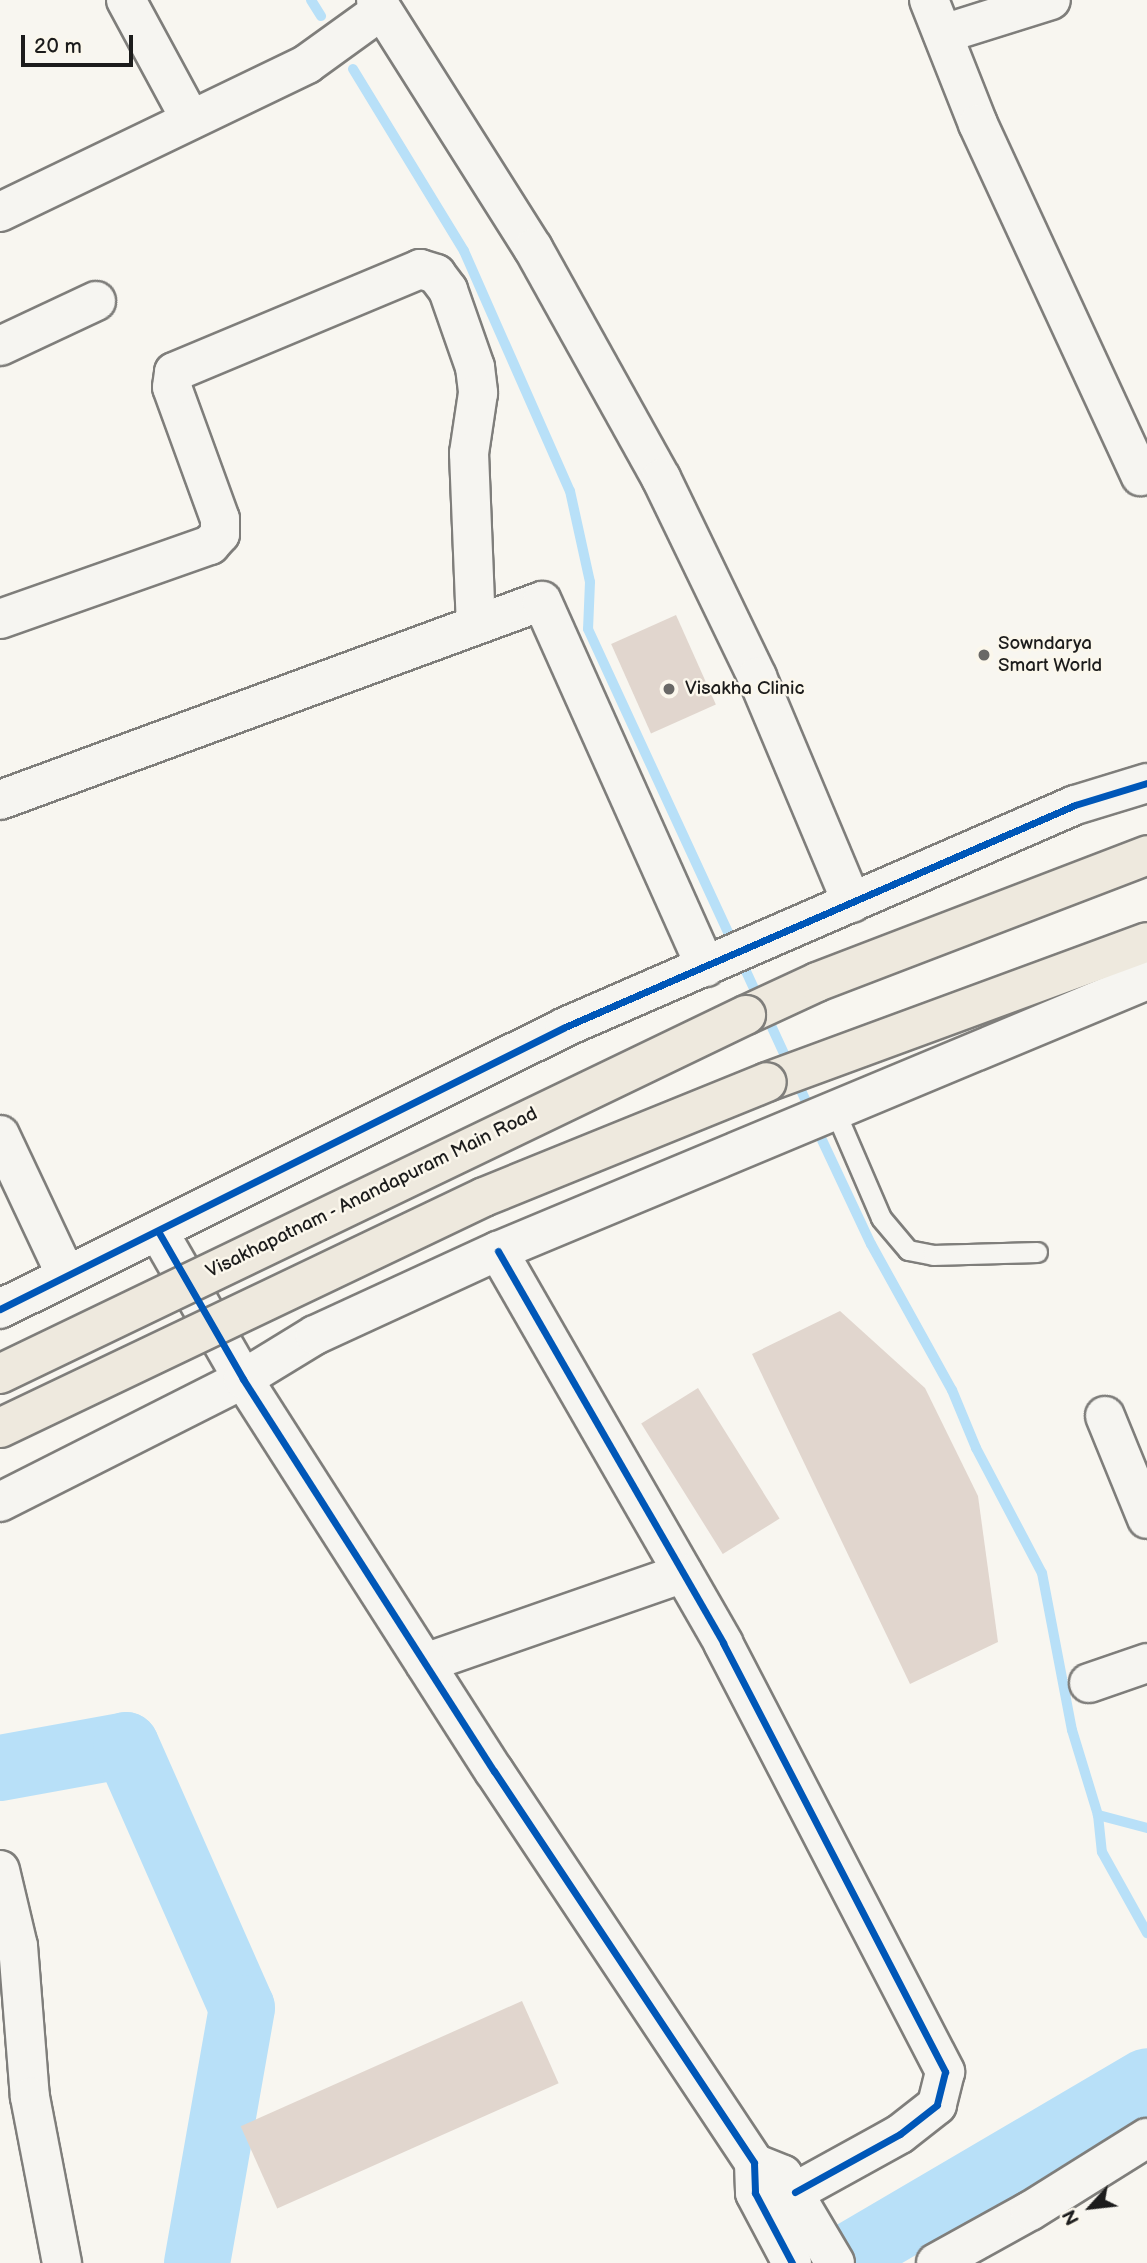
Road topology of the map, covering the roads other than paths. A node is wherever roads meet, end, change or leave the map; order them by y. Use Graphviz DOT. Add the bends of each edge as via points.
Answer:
graph roads {
  1 [pos="126,0"];
  2 [pos="1051,0"];
  3 [pos="379,5"];
  4 [pos="936,17"];
  5 [pos="191,120"];
  6 [pos="0,212"];
  7 [pos="96,301"];
  8 [pos="0,346"];
  9 [pos="1141,476"];
  10 [pos="0,619"];
  11 [pos="476,625"];
  12 [pos="1147,783"];
  13 [pos="0,800"];
  14 [pos="1147,855"];
  15 [pos="852,903"];
  16 [pos="1147,942"];
  17 [pos="726,958"];
  18 [pos="1147,980"];
  19 [pos="835,1111"];
  20 [pos="0,1135"];
  21 [pos="158,1231"];
  22 [pos="498,1251"];
  23 [pos="1037,1252"];
  24 [pos="66,1275"];
  25 [pos="0,1309"];
  26 [pos="0,1374"];
  27 [pos="243,1379"];
  28 [pos="1105,1416"];
  29 [pos="0,1428"];
  30 [pos="0,1502"];
  31 [pos="1147,1519"];
  32 [pos="683,1573"];
  33 [pos="425,1662"];
  34 [pos="1147,1663"];
  35 [pos="1089,1683"];
  36 [pos="0,1870"];
  37 [pos="1147,2138"];
  38 [pos="754,2163"];
  39 [pos="799,2199"];
  40 [pos="62,2263"];
  41 [pos="792,2263"];
  42 [pos="835,2263"];
  43 [pos="936,2263"];
  1 -- 5 [label="street"];
  2 -- 4 [label="street"];
  3 -- 5 [label="street" via="307,64"];
  3 -- 15 [label="street" via="533,248 661,478 757,677"];
  4 -- 9 [label="street" via="978,124"];
  5 -- 6 [label="street"];
  7 -- 8 [label="street"];
  10 -- 11 [label="street" via="210,545 220,534 220,519 172,387 174,372 420,269 436,274 448,290 475,367 478,393 469,453"];
  11 -- 13 [label="street"];
  11 -- 17 [label="street" via="542,601"];
  12 -- 15 [label="street" via="1075,805"];
  14 -- 26 [label="main road, Visakhapatnam - Anandapuram Main Road, bridge" via="1078,878 762,1007"];
  15 -- 17 [label="street"];
  16 -- 29 [label="main road, bridge" via="767,1082 484,1197"];
  17 -- 21 [label="street" via="565,1027"];
  18 -- 19 [label="street"];
  19 -- 22 [label="street"];
  19 -- 23 [label="lane" via="881,1218 908,1250 933,1255"];
  20 -- 24 [label="street"];
  21 -- 24 [label="street"];
  21 -- 27 [label="street"];
  22 -- 27 [label="street" via="315,1335"];
  22 -- 32 [label="street"];
  24 -- 25 [label="street"];
  27 -- 30 [label="street"];
  27 -- 33 [label="street"];
  28 -- 31 [label="street"];
  32 -- 33 [label="street"];
  32 -- 39 [label="street" via="945,2072 936,2105"];
  33 -- 38 [label="street"];
  34 -- 35 [label="street"];
  36 -- 40 [label="street" via="18,1946 30,2097"];
  37 -- 43 [label="street"];
  38 -- 39 [label="street" via="783,2175"];
  38 -- 41 [label="street" via="755,2193"];
  39 -- 42 [label="street"];
}
